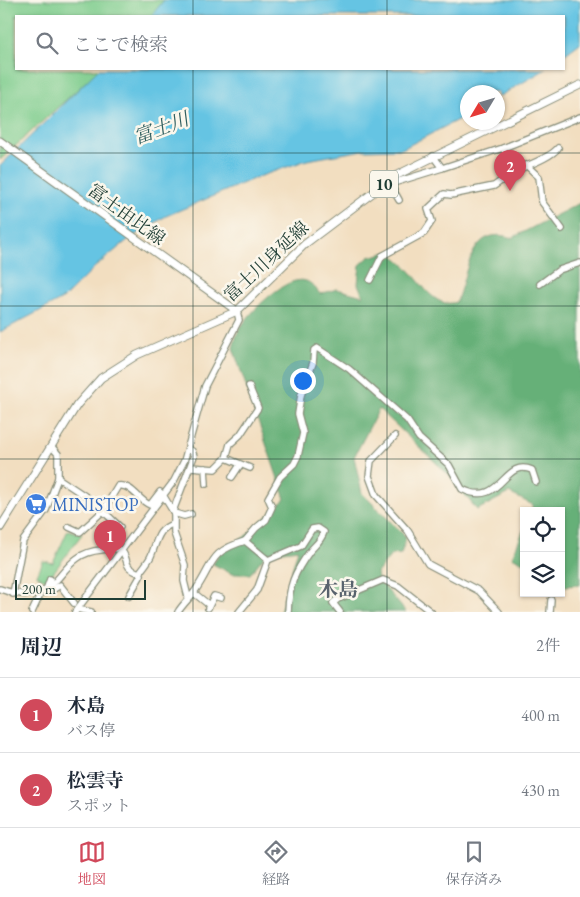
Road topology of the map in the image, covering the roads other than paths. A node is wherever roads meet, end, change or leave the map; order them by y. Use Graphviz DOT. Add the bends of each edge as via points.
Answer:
graph roads {
  1 [pos="580,85"];
  2 [pos="580,117"];
  3 [pos="0,141"];
  4 [pos="503,148"];
  5 [pos="558,148"];
  6 [pos="432,156"];
  7 [pos="526,166"];
  8 [pos="442,168"];
  9 [pos="515,171"];
  10 [pos="399,200"];
  11 [pos="562,229"];
  12 [pos="580,264"];
  13 [pos="370,280"];
  14 [pos="540,284"];
  15 [pos="237,311"];
  16 [pos="249,386"];
  17 [pos="395,436"];
  18 [pos="51,446"];
  19 [pos="188,448"];
  20 [pos="226,458"];
  21 [pos="240,465"];
  22 [pos="191,467"];
  23 [pos="205,468"];
  24 [pos="250,468"];
  25 [pos="232,477"];
  26 [pos="58,478"];
  27 [pos="536,482"];
  28 [pos="206,484"];
  29 [pos="163,495"];
  30 [pos="103,512"];
  31 [pos="173,512"];
  32 [pos="191,514"];
  33 [pos="173,524"];
  34 [pos="69,527"];
  35 [pos="120,527"];
  36 [pos="0,528"];
  37 [pos="245,541"];
  38 [pos="120,551"];
  39 [pos="268,560"];
  40 [pos="142,575"];
  41 [pos="50,579"];
  42 [pos="0,589"];
  43 [pos="47,592"];
  44 [pos="14,594"];
  45 [pos="191,595"];
  46 [pos="129,596"];
  47 [pos="39,597"];
  48 [pos="221,598"];
  49 [pos="551,600"];
  50 [pos="75,608"];
  51 [pos="32,612"];
  52 [pos="91,612"];
  53 [pos="178,612"];
  54 [pos="239,612"];
  55 [pos="288,612"];
  56 [pos="340,612"];
  57 [pos="431,612"];
  58 [pos="498,612"];
  59 [pos="550,612"];
  1 -- 6 [label="main road, 富士川身延線 / 10"];
  2 -- 4 [label="street"];
  3 -- 15 [label="main road, 富士由比線"];
  4 -- 8 [label="street"];
  4 -- 9 [label="street"];
  5 -- 7 [label="street" via="552,156"];
  6 -- 8 [label="street"];
  6 -- 15 [label="main road, 富士川身延線 / 10" via="395,176 323,228"];
  7 -- 9 [label="street"];
  7 -- 11 [label="street" via="539,177 542,202"];
  8 -- 10 [label="street" via="390,184"];
  9 -- 13 [label="street" via="494,186 444,194 428,209 432,221 424,233 382,256"];
  12 -- 14 [label="street" via="559,270"];
  15 -- 18 [label="main road, 富士川身延線 / 10" via="137,356 101,378 87,391"];
  15 -- 19 [label="street" via="235,330 205,386"];
  16 -- 20 [label="street" via="258,408 230,444"];
  17 -- 58 [label="street" via="371,461 369,476 376,494 408,530 428,564 478,591"];
  18 -- 26 [label="street" via="58,454"];
  18 -- 36 [label="main road, 富士川身延線 / 10"];
  19 -- 22 [label="street" via="194,456"];
  19 -- 29 [label="street" via="184,461"];
  20 -- 21 [label="street"];
  20 -- 23 [label="street" via="214,469"];
  21 -- 24 [label="street"];
  21 -- 25 [label="street"];
  22 -- 23 [label="street"];
  22 -- 31 [label="street"];
  23 -- 28 [label="street"];
  26 -- 30 [label="street"];
  26 -- 44 [label="street" via="46,510 23,541"];
  27 -- 37 [label="street" via="532,470 524,466 515,468 488,493 479,495 462,489 449,465 419,438 407,420 349,369 317,348 301,395 298,414 303,433 298,456 268,498 272,508 270,514"];
  29 -- 30 [label="street" via="160,492 150,505 134,492 118,486"];
  29 -- 31 [label="street"];
  29 -- 38 [label="street"];
  30 -- 34 [label="street" via="80,532"];
  30 -- 35 [label="street"];
  31 -- 32 [label="street" via="184,516"];
  31 -- 33 [label="street"];
  33 -- 38 [label="street" via="160,531 139,574 129,566"];
  33 -- 45 [label="street" via="185,565 184,581"];
  37 -- 39 [label="street"];
  37 -- 45 [label="street" via="231,545 209,563"];
  38 -- 43 [label="street" via="87,552"];
  38 -- 50 [label="street"];
  39 -- 54 [label="street" via="257,590"];
  39 -- 55 [label="street" via="301,546 312,529 324,532 321,541 293,576"];
  40 -- 46 [label="street"];
  41 -- 43 [label="street"];
  42 -- 44 [label="street"];
  43 -- 47 [label="street"];
  43 -- 50 [label="street" via="60,585"];
  44 -- 47 [label="street"];
  45 -- 48 [label="street" via="208,606 214,596"];
  45 -- 53 [label="street"];
  47 -- 51 [label="street"];
  49 -- 59 [label="street"];
  50 -- 52 [label="street"];
  56 -- 57 [label="street" via="334,604 338,599 383,580 398,586"];
}
